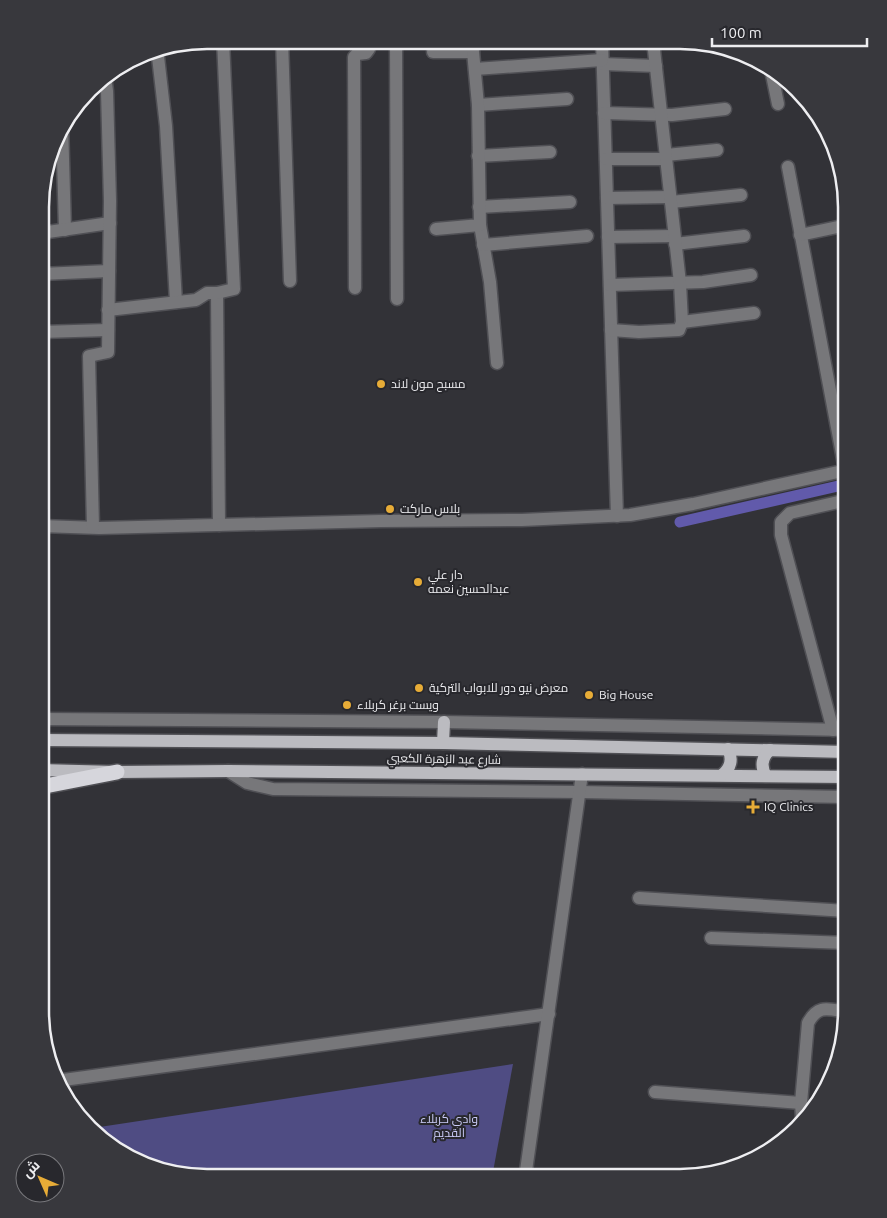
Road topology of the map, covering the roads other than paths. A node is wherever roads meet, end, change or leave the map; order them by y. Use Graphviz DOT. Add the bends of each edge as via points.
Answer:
graph roads {
  1 [pos="224,49"];
  2 [pos="282,49"];
  3 [pos="369,49"];
  4 [pos="396,49"];
  5 [pos="453,49"];
  6 [pos="473,49"];
  7 [pos="602,49"];
  8 [pos="654,49"];
  9 [pos="433,52"];
  10 [pos="158,57"];
  11 [pos="603,62"];
  12 [pos="656,66"];
  13 [pos="475,69"];
  14 [pos="773,79"];
  15 [pos="106,85"];
  16 [pos="567,99"];
  17 [pos="778,104"];
  18 [pos="478,105"];
  19 [pos="725,109"];
  20 [pos="604,113"];
  21 [pos="661,114"];
  22 [pos="63,143"];
  23 [pos="717,150"];
  24 [pos="550,152"];
  25 [pos="478,156"];
  26 [pos="666,157"];
  27 [pos="606,159"];
  28 [pos="788,167"];
  29 [pos="741,195"];
  30 [pos="607,198"];
  31 [pos="671,200"];
  32 [pos="570,202"];
  33 [pos="479,207"];
  34 [pos="110,223"];
  35 [pos="480,225"];
  36 [pos="838,227"];
  37 [pos="436,229"];
  38 [pos="65,230"];
  39 [pos="49,232"];
  40 [pos="800,235"];
  41 [pos="587,236"];
  42 [pos="744,236"];
  43 [pos="608,237"];
  44 [pos="675,240"];
  45 [pos="483,245"];
  46 [pos="109,270"];
  47 [pos="49,274"];
  48 [pos="751,275"];
  49 [pos="290,281"];
  50 [pos="680,283"];
  51 [pos="610,285"];
  52 [pos="355,288"];
  53 [pos="217,293"];
  54 [pos="397,299"];
  55 [pos="176,302"];
  56 [pos="108,310"];
  57 [pos="754,313"];
  58 [pos="682,322"];
  59 [pos="108,330"];
  60 [pos="611,330"];
  61 [pos="49,332"];
  62 [pos="497,363"];
  63 [pos="838,429"];
  64 [pos="838,472"];
  65 [pos="838,502"];
  66 [pos="617,516"];
  67 [pos="219,525"];
  68 [pos="49,526"];
  69 [pos="93,527"];
  70 [pos="49,719"];
  71 [pos="444,722"];
  72 [pos="833,730"];
  73 [pos="838,730"];
  74 [pos="49,740"];
  75 [pos="443,742"];
  76 [pos="728,749"];
  77 [pos="770,750"];
  78 [pos="838,752"];
  79 [pos="49,770"];
  80 [pos="228,771"];
  81 [pos="117,772"];
  82 [pos="582,774"];
  83 [pos="722,775"];
  84 [pos="766,776"];
  85 [pos="838,777"];
  86 [pos="49,785"];
  87 [pos="580,792"];
  88 [pos="838,797"];
  89 [pos="639,898"];
  90 [pos="838,910"];
  91 [pos="711,938"];
  92 [pos="838,943"];
  93 [pos="838,1010"];
  94 [pos="549,1014"];
  95 [pos="65,1080"];
  96 [pos="655,1092"];
  97 [pos="802,1103"];
  98 [pos="802,1111"];
  99 [pos="526,1169"];
  1 -- 53 [label="street" via="234,290"];
  2 -- 49 [label="street"];
  3 -- 52 [label="street" via="354,57"];
  4 -- 54 [label="street"];
  5 -- 9 [label="street"];
  6 -- 13 [label="street"];
  7 -- 11 [label="street"];
  8 -- 12 [label="street"];
  10 -- 55 [label="street" via="166,126"];
  11 -- 12 [label="street"];
  11 -- 13 [label="street"];
  11 -- 20 [label="street"];
  12 -- 21 [label="street"];
  13 -- 18 [label="street"];
  14 -- 17 [label="street"];
  15 -- 34 [label="street"];
  16 -- 18 [label="street"];
  18 -- 25 [label="street"];
  19 -- 21 [label="street"];
  20 -- 21 [label="street"];
  20 -- 27 [label="street"];
  21 -- 26 [label="street"];
  22 -- 38 [label="street"];
  23 -- 26 [label="street"];
  24 -- 25 [label="street"];
  25 -- 33 [label="street"];
  26 -- 27 [label="street"];
  26 -- 31 [label="street"];
  27 -- 30 [label="street"];
  28 -- 40 [label="street"];
  29 -- 31 [label="street"];
  30 -- 31 [label="street"];
  30 -- 43 [label="street"];
  31 -- 44 [label="street"];
  32 -- 33 [label="street"];
  33 -- 35 [label="street"];
  34 -- 38 [label="street"];
  34 -- 46 [label="street"];
  35 -- 37 [label="street"];
  35 -- 45 [label="street"];
  36 -- 40 [label="street"];
  38 -- 39 [label="street"];
  40 -- 63 [label="street"];
  41 -- 45 [label="street"];
  42 -- 44 [label="street"];
  43 -- 44 [label="street"];
  43 -- 51 [label="street"];
  44 -- 50 [label="street"];
  45 -- 62 [label="street" via="490,282"];
  46 -- 47 [label="street"];
  46 -- 56 [label="street"];
  48 -- 50 [label="street"];
  50 -- 51 [label="street"];
  50 -- 58 [label="street"];
  51 -- 60 [label="street"];
  53 -- 55 [label="street"];
  53 -- 67 [label="street"];
  55 -- 56 [label="street"];
  56 -- 59 [label="street"];
  57 -- 58 [label="street"];
  58 -- 60 [label="street" via="679,330"];
  59 -- 61 [label="street"];
  59 -- 69 [label="street" via="108,352 89,356"];
  60 -- 66 [label="street"];
  64 -- 66 [label="street" via="693,504"];
  65 -- 72 [label="street" via="790,513 781,522 781,535"];
  66 -- 67 [label="street"];
  67 -- 69 [label="street"];
  68 -- 69 [label="street"];
  70 -- 71 [label="street"];
  71 -- 72 [label="street"];
  71 -- 75 [label="main road"];
  72 -- 73 [label="street"];
  74 -- 75 [label="main road, شارع عبد الزهرة الكعبي"];
  75 -- 76 [label="main road, شارع عبد الزهرة الكعبي"];
  76 -- 77 [label="main road, شارع عبد الزهرة الكعبي"];
  76 -- 83 [label="main road" via="730,763"];
  77 -- 78 [label="main road, شارع عبد الزهرة الكعبي"];
  77 -- 84 [label="main road" via="762,762"];
  79 -- 81 [label="main road, شارع عبد الزهرة الكعبي"];
  80 -- 81 [label="main road, شارع عبد الزهرة الكعبي"];
  80 -- 82 [label="main road, شارع عبد الزهرة الكعبي"];
  80 -- 87 [label="street" via="246,783 273,789"];
  81 -- 86 [label="highway"];
  82 -- 83 [label="main road, شارع عبد الزهرة الكعبي"];
  82 -- 87 [label="street"];
  83 -- 84 [label="main road, شارع عبد الزهرة الكعبي"];
  84 -- 85 [label="main road, شارع عبد الزهرة الكعبي"];
  87 -- 88 [label="street"];
  87 -- 94 [label="street"];
  89 -- 90 [label="street"];
  91 -- 92 [label="street"];
  93 -- 97 [label="street" via="824,1008 812,1014 808,1023"];
  94 -- 95 [label="street"];
  94 -- 99 [label="street"];
  96 -- 97 [label="street"];
  97 -- 98 [label="street"];
}
